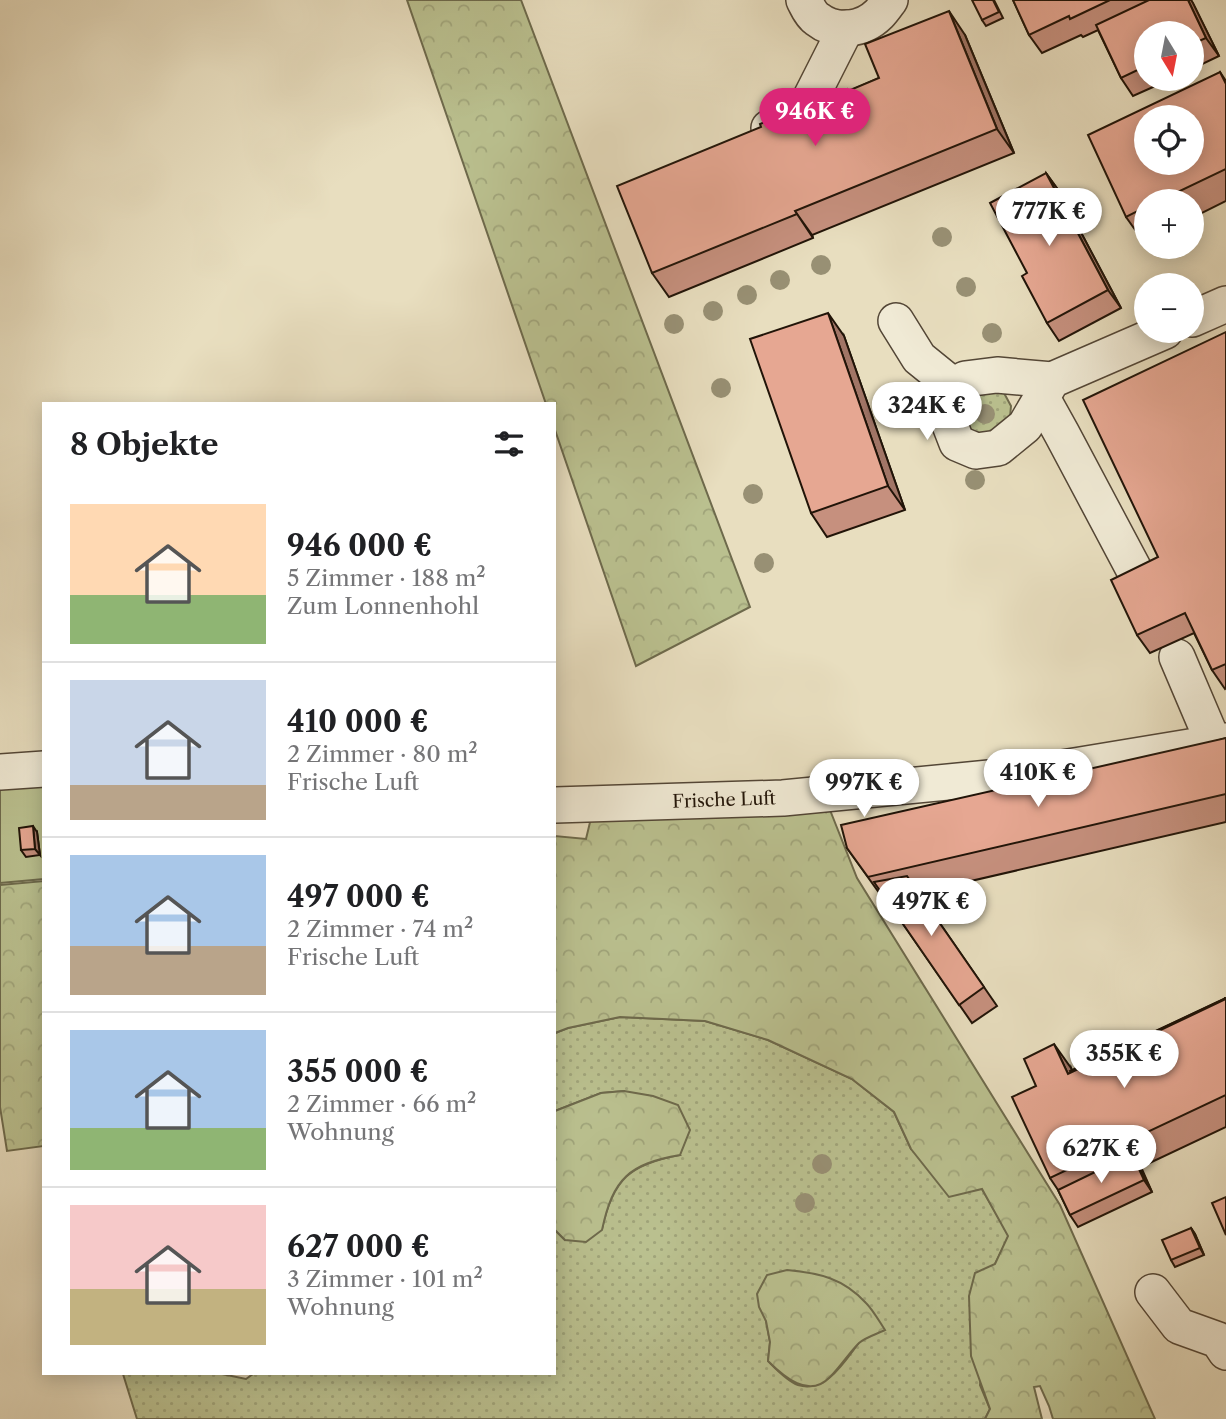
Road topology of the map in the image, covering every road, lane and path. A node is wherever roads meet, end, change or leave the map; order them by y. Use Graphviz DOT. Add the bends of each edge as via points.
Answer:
graph roads {
  1 [pos="804,0"];
  2 [pos="890,0"];
  3 [pos="846,28"];
  4 [pos="738,141"];
  5 [pos="1226,304"];
  6 [pos="1204,314"];
  7 [pos="896,321"];
  8 [pos="1141,343"];
  9 [pos="956,388"];
  10 [pos="1047,389"];
  11 [pos="1139,579"];
  12 [pos="1177,657"];
  13 [pos="1220,742"];
  14 [pos="42,769"];
  15 [pos="0,772"];
  16 [pos="556,805"];
  17 [pos="1153,1292"];
  18 [pos="1226,1352"];
  1 -- 3 [label="street" via="816,18"];
  2 -- 3 [label="street" via="878,15 857,28"];
  3 -- 4 [label="street" via="802,115"];
  5 -- 6 [label="street"];
  7 -- 9 [label="street" via="919,358"];
  8 -- 10 [label="street"];
  9 -- 10 [label="street" via="965,379 996,375"];
  9 -- 10 [label="street" via="948,397 945,412 957,443 976,451 998,448 1025,426"];
  10 -- 11 [label="street" via="1062,434"];
  12 -- 13 [label="street"];
  13 -- 16 [label="street, Frische Luft" via="1020,775 783,799"];
  14 -- 15 [label="street"];
  17 -- 18 [label="street" via="1179,1326 1218,1340"];
}
